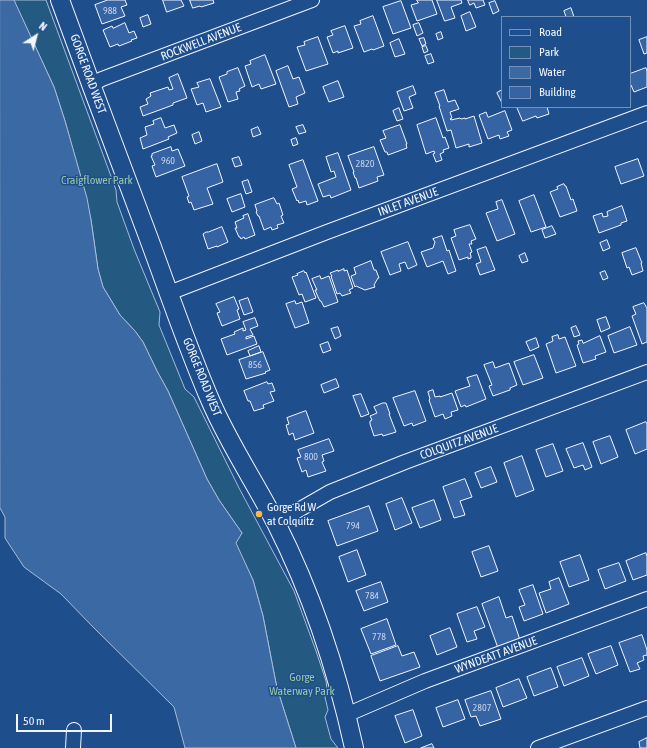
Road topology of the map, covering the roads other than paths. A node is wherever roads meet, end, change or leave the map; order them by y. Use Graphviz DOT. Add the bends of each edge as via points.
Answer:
graph roads {
  1 [pos="60,0"];
  2 [pos="312,0"];
  3 [pos="92,84"];
  4 [pos="647,113"];
  5 [pos="169,293"];
  6 [pos="647,372"];
  7 [pos="276,523"];
  8 [pos="647,599"];
  9 [pos="647,708"];
  10 [pos="346,715"];
  11 [pos="74,730"];
  12 [pos="73,748"];
  13 [pos="354,748"];
  14 [pos="538,748"];
  1 -- 3 [label="main road, GORGE ROAD WEST"];
  2 -- 3 [label="street, ROCKWELL AVENUE"];
  3 -- 5 [label="main road, GORGE ROAD WEST"];
  4 -- 5 [label="street, INLET AVENUE"];
  5 -- 7 [label="main road, GORGE ROAD WEST" via="200,377 218,417"];
  6 -- 7 [label="street, COLQUITZ AVENUE" via="384,470 330,492"];
  7 -- 10 [label="main road, GORGE ROAD WEST" via="315,611"];
  8 -- 10 [label="street, WYNDEATT AVENUE" via="425,681"];
  9 -- 14 [label="street"];
  10 -- 13 [label="main road, GORGE ROAD WEST"];
  11 -- 12 [label="street"];
}
